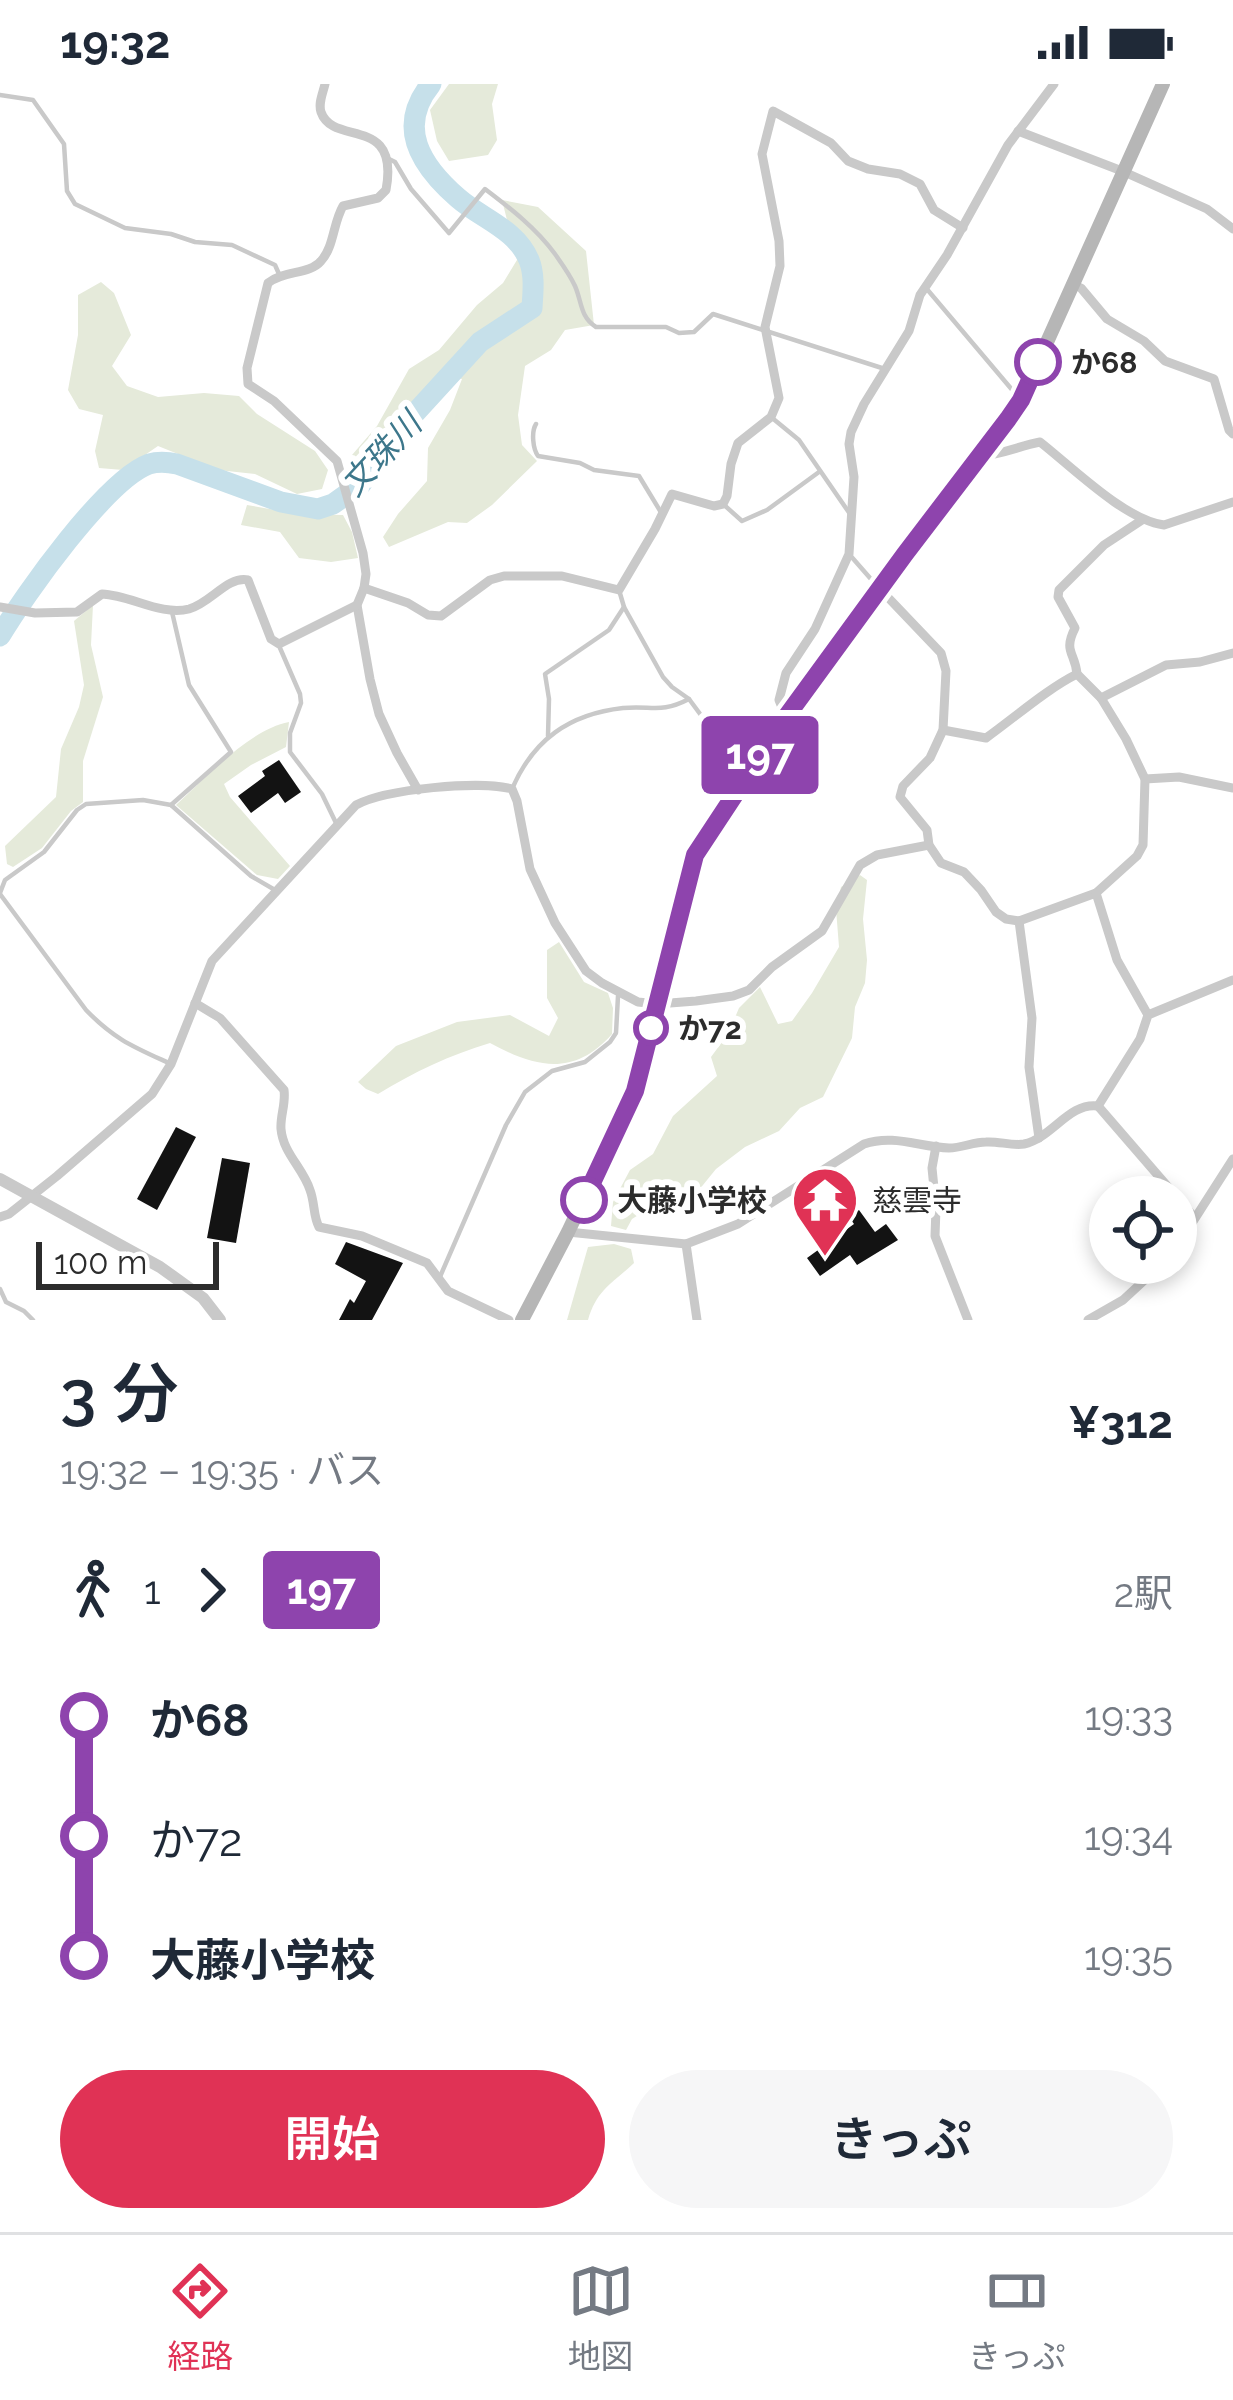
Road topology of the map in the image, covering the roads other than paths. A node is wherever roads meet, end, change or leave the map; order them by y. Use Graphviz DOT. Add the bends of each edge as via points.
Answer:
graph roads {
  1 [pos="326,84"];
  2 [pos="1054,84"];
  3 [pos="1162,84"];
  4 [pos="0,95"];
  5 [pos="1018,131"];
  6 [pos="389,159"];
  7 [pos="1122,171"];
  8 [pos="963,228"];
  9 [pos="1233,229"];
  10 [pos="279,274"];
  11 [pos="1072,284"];
  12 [pos="926,288"];
  13 [pos="766,331"];
  14 [pos="885,369"];
  15 [pos="1021,400"];
  16 [pos="771,417"];
  17 [pos="536,424"];
  18 [pos="1233,434"];
  19 [pos="980,456"];
  20 [pos="819,472"];
  21 [pos="1233,502"];
  22 [pos="723,504"];
  23 [pos="662,514"];
  24 [pos="851,515"];
  25 [pos="1142,520"];
  26 [pos="849,554"];
  27 [pos="364,588"];
  28 [pos="879,588"];
  29 [pos="619,590"];
  30 [pos="357,605"];
  31 [pos="0,607"];
  32 [pos="624,607"];
  33 [pos="172,611"];
  34 [pos="279,644"];
  35 [pos="1233,653"];
  36 [pos="1077,674"];
  37 [pos="1101,698"];
  38 [pos="689,699"];
  39 [pos="786,717"];
  40 [pos="943,730"];
  41 [pos="549,737"];
  42 [pos="746,776"];
  43 [pos="1145,779"];
  44 [pos="1233,788"];
  45 [pos="512,789"];
  46 [pos="418,790"];
  47 [pos="171,806"];
  48 [pos="337,825"];
  49 [pos="928,845"];
  50 [pos="275,890"];
  51 [pos="1096,892"];
  52 [pos="0,894"];
  53 [pos="1019,921"];
  54 [pos="1233,980"];
  55 [pos="618,992"];
  56 [pos="195,1003"];
  57 [pos="657,1004"];
  58 [pos="1148,1015"];
  59 [pos="171,1064"];
  60 [pos="1098,1106"];
  61 [pos="1039,1138"];
  62 [pos="936,1147"];
  63 [pos="1233,1159"];
  64 [pos="1159,1176"];
  65 [pos="0,1179"];
  66 [pos="32,1197"];
  67 [pos="1197,1214"];
  68 [pos="0,1217"];
  69 [pos="568,1232"];
  70 [pos="686,1244"];
  71 [pos="439,1279"];
  72 [pos="1140,1284"];
  73 [pos="0,1289"];
  74 [pos="34,1320"];
  75 [pos="220,1320"];
  76 [pos="509,1320"];
  77 [pos="522,1320"];
  78 [pos="697,1320"];
  79 [pos="968,1320"];
  80 [pos="1088,1320"];
  1 -- 6 [label="street" via="319,105 326,121 374,141"];
  2 -- 5 [label="street"];
  3 -- 7 [label="main road"];
  4 -- 10 [label="lane" via="33,100 64,143 75,204 125,227 232,245"];
  5 -- 7 [label="street"];
  5 -- 8 [label="street"];
  6 -- 10 [label="street" via="386,190 343,206 322,261"];
  6 -- 13 [label="lane" via="449,233 485,189 516,213 553,251 596,327 694,332 713,314"];
  7 -- 9 [label="street" via="1208,208"];
  7 -- 11 [label="main road"];
  8 -- 12 [label="street"];
  8 -- 13 [label="street" via="934,210 920,184 848,161 773,111 762,154 780,266"];
  10 -- 27 [label="street" via="268,283 248,384 337,461 363,553"];
  11 -- 15 [label="main road"];
  11 -- 18 [label="street" via="1166,362 1214,379"];
  12 -- 14 [label="street"];
  12 -- 15 [label="lane"];
  13 -- 14 [label="lane"];
  13 -- 16 [label="street" via="779,398"];
  14 -- 24 [label="street" via="851,432"];
  15 -- 19 [label="main road"];
  16 -- 20 [label="lane"];
  16 -- 22 [label="street" via="738,442"];
  17 -- 23 [label="lane" via="538,456 639,476"];
  19 -- 25 [label="street" via="1040,442"];
  19 -- 28 [label="main road"];
  20 -- 22 [label="lane" via="742,520"];
  20 -- 24 [label="lane"];
  21 -- 25 [label="street" via="1164,525"];
  22 -- 23 [label="street" via="672,494"];
  23 -- 29 [label="street"];
  24 -- 26 [label="street"];
  25 -- 36 [label="street" via="1059,590 1075,628 1068,651"];
  26 -- 28 [label="lane"];
  26 -- 39 [label="street" via="786,673 779,700"];
  27 -- 29 [label="street" via="441,616 504,576 562,576"];
  27 -- 30 [label="street"];
  28 -- 39 [label="main road"];
  28 -- 40 [label="street" via="944,659"];
  29 -- 32 [label="lane"];
  30 -- 34 [label="street"];
  30 -- 46 [label="street" via="380,714"];
  31 -- 33 [label="street" via="76,612 112,594"];
  32 -- 38 [label="lane" via="663,677"];
  32 -- 41 [label="lane" via="610,630 545,674"];
  33 -- 34 [label="street" via="208,601 243,577"];
  33 -- 47 [label="lane" via="190,685 231,752"];
  34 -- 48 [label="lane" via="301,703 290,752"];
  35 -- 37 [label="street" via="1166,665"];
  36 -- 37 [label="street"];
  36 -- 40 [label="street" via="986,738"];
  37 -- 43 [label="street"];
  38 -- 41 [label="lane" via="668,709 622,708"];
  38 -- 42 [label="lane"];
  39 -- 42 [label="main road"];
  40 -- 49 [label="street" via="900,792 927,830"];
  41 -- 45 [label="lane"];
  42 -- 57 [label="main road" via="695,855"];
  43 -- 44 [label="street"];
  43 -- 51 [label="street" via="1143,844"];
  45 -- 46 [label="street"];
  45 -- 55 [label="street" via="530,869 555,923 586,971"];
  46 -- 48 [label="street" via="370,797"];
  47 -- 50 [label="lane"];
  47 -- 52 [label="lane" via="86,804 44,852 5,880"];
  48 -- 50 [label="street"];
  49 -- 53 [label="street" via="941,863 964,872 996,912"];
  49 -- 57 [label="street" via="860,865 821,931 749,990"];
  50 -- 56 [label="street" via="212,961"];
  51 -- 53 [label="street"];
  51 -- 58 [label="street" via="1117,960"];
  52 -- 59 [label="lane" via="102,1027"];
  53 -- 61 [label="street"];
  54 -- 58 [label="street"];
  55 -- 57 [label="street"];
  55 -- 71 [label="lane" via="610,1042 525,1092"];
  56 -- 59 [label="street"];
  56 -- 71 [label="street" via="220,1018 284,1090 280,1126 320,1228 428,1263"];
  57 -- 69 [label="main road" via="635,1091"];
  58 -- 60 [label="street"];
  59 -- 66 [label="street" via="152,1094"];
  60 -- 61 [label="street" via="1082,1107"];
  60 -- 64 [label="street"];
  61 -- 62 [label="street"];
  62 -- 70 [label="street" via="894,1139 864,1144 738,1224"];
  62 -- 79 [label="street" via="935,1236"];
  63 -- 67 [label="street"];
  65 -- 66 [label="street"];
  66 -- 68 [label="street"];
  66 -- 75 [label="street" via="183,1282"];
  69 -- 70 [label="street"];
  69 -- 77 [label="main road"];
  70 -- 78 [label="street"];
  71 -- 76 [label="street"];
  72 -- 80 [label="street"];
  73 -- 74 [label="lane" via="6,1303"];
}
